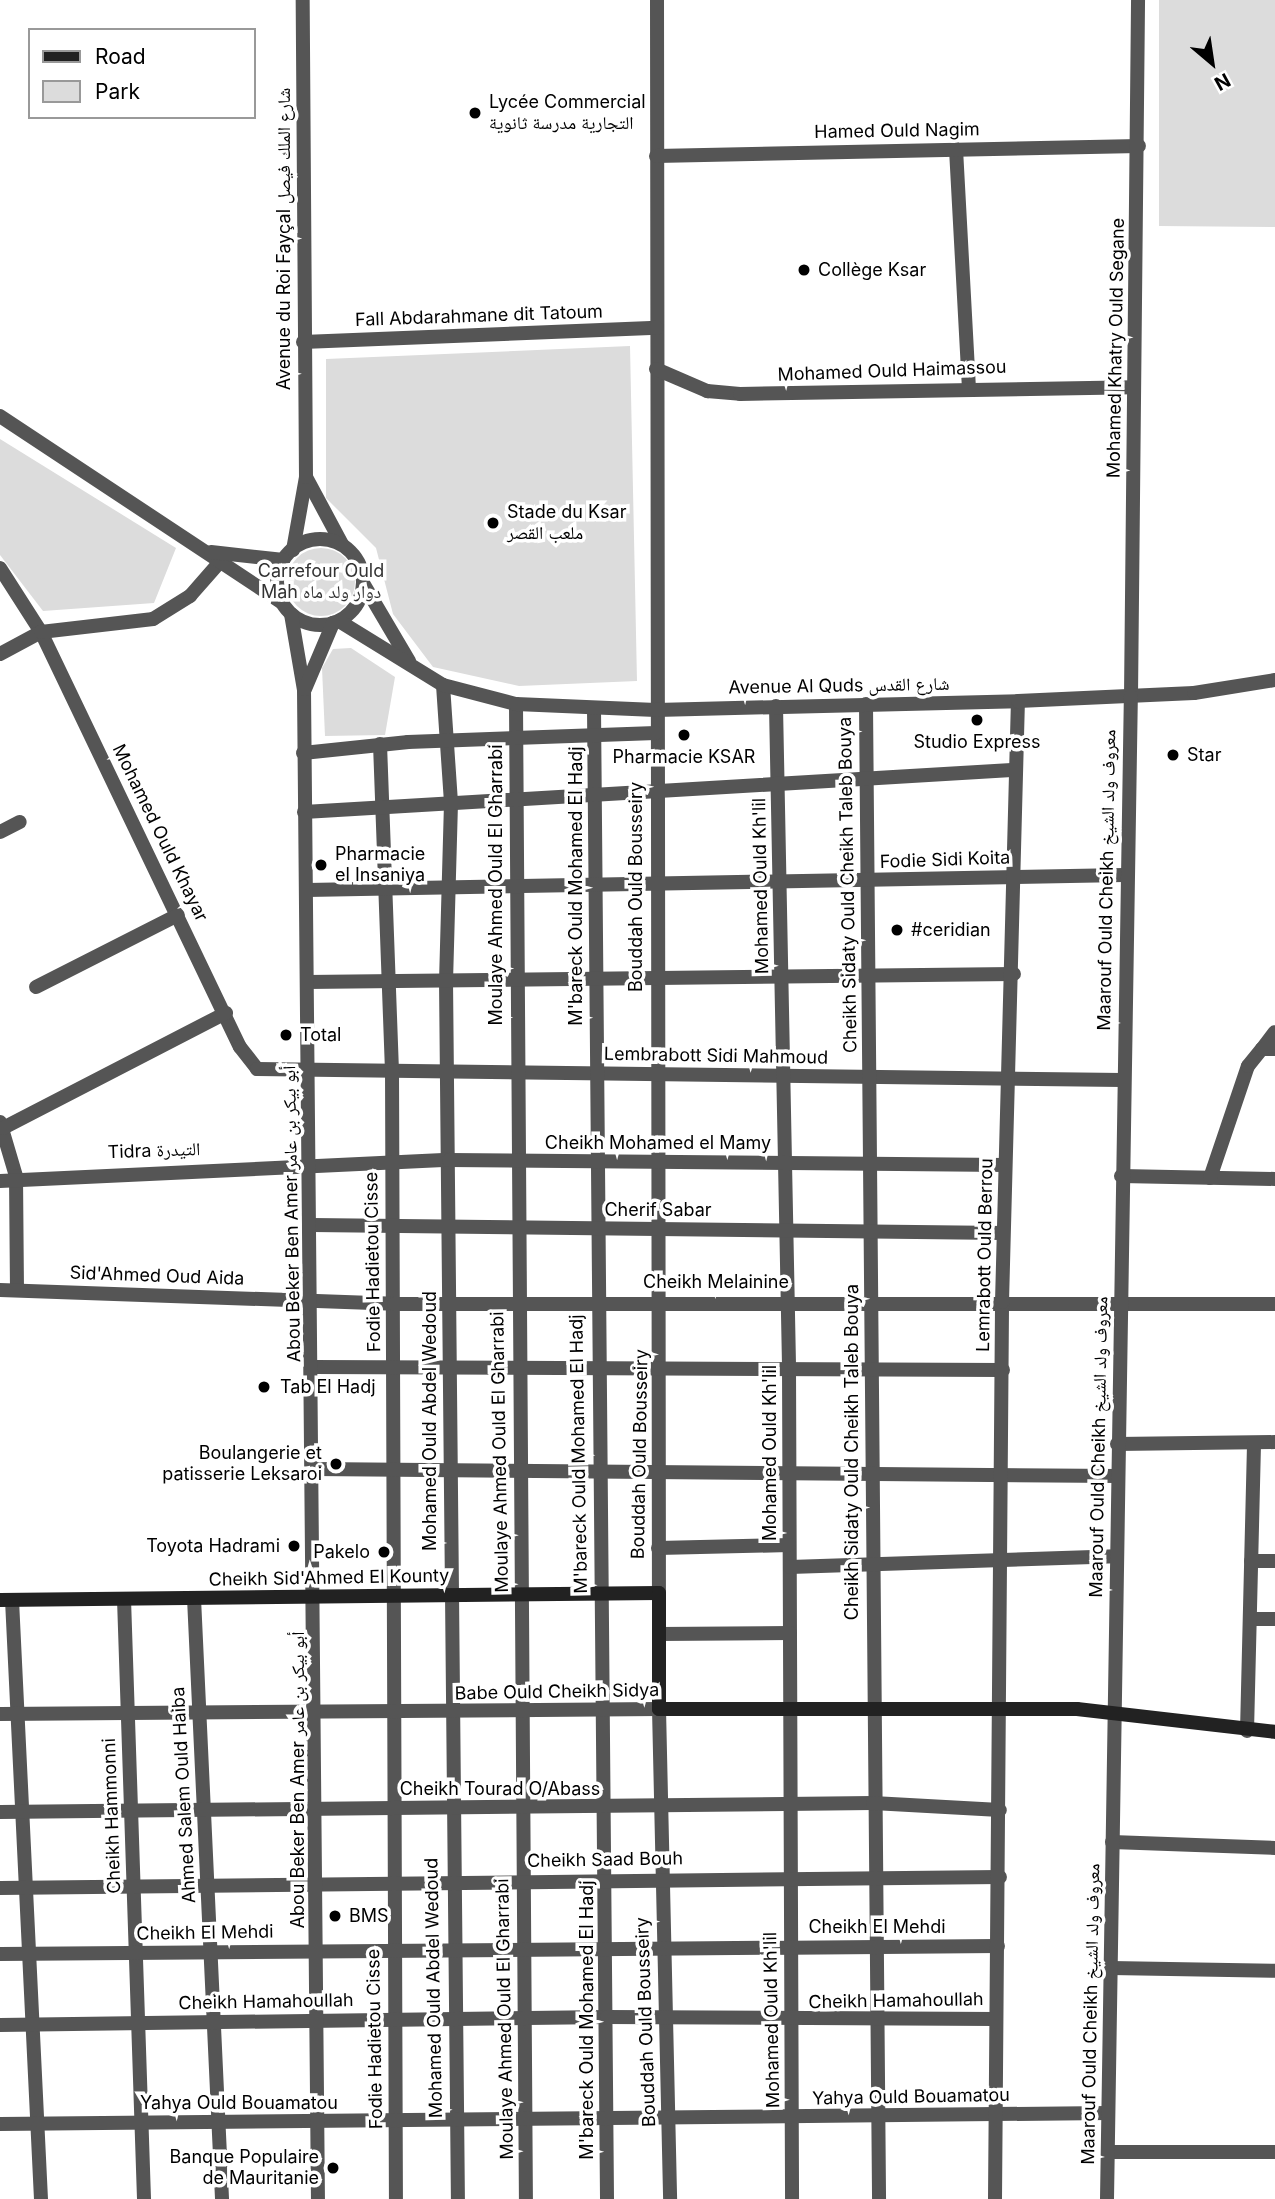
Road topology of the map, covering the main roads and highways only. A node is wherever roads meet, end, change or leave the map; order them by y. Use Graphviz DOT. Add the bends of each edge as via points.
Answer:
graph roads {
  1 [pos="659,1593"];
  2 [pos="6,1600"];
  3 [pos="659,1709"];
  4 [pos="1275,1732"];
  1 -- 2 [label="main road, Cheikh Sid'Ahmed El Kounty"];
  1 -- 3 [label="main road, Bouddah Ould Bousseiry"];
  3 -- 4 [label="main road, Babe Ould Cheikh Sidya" via="1077,1709 1114,1717"];
}
